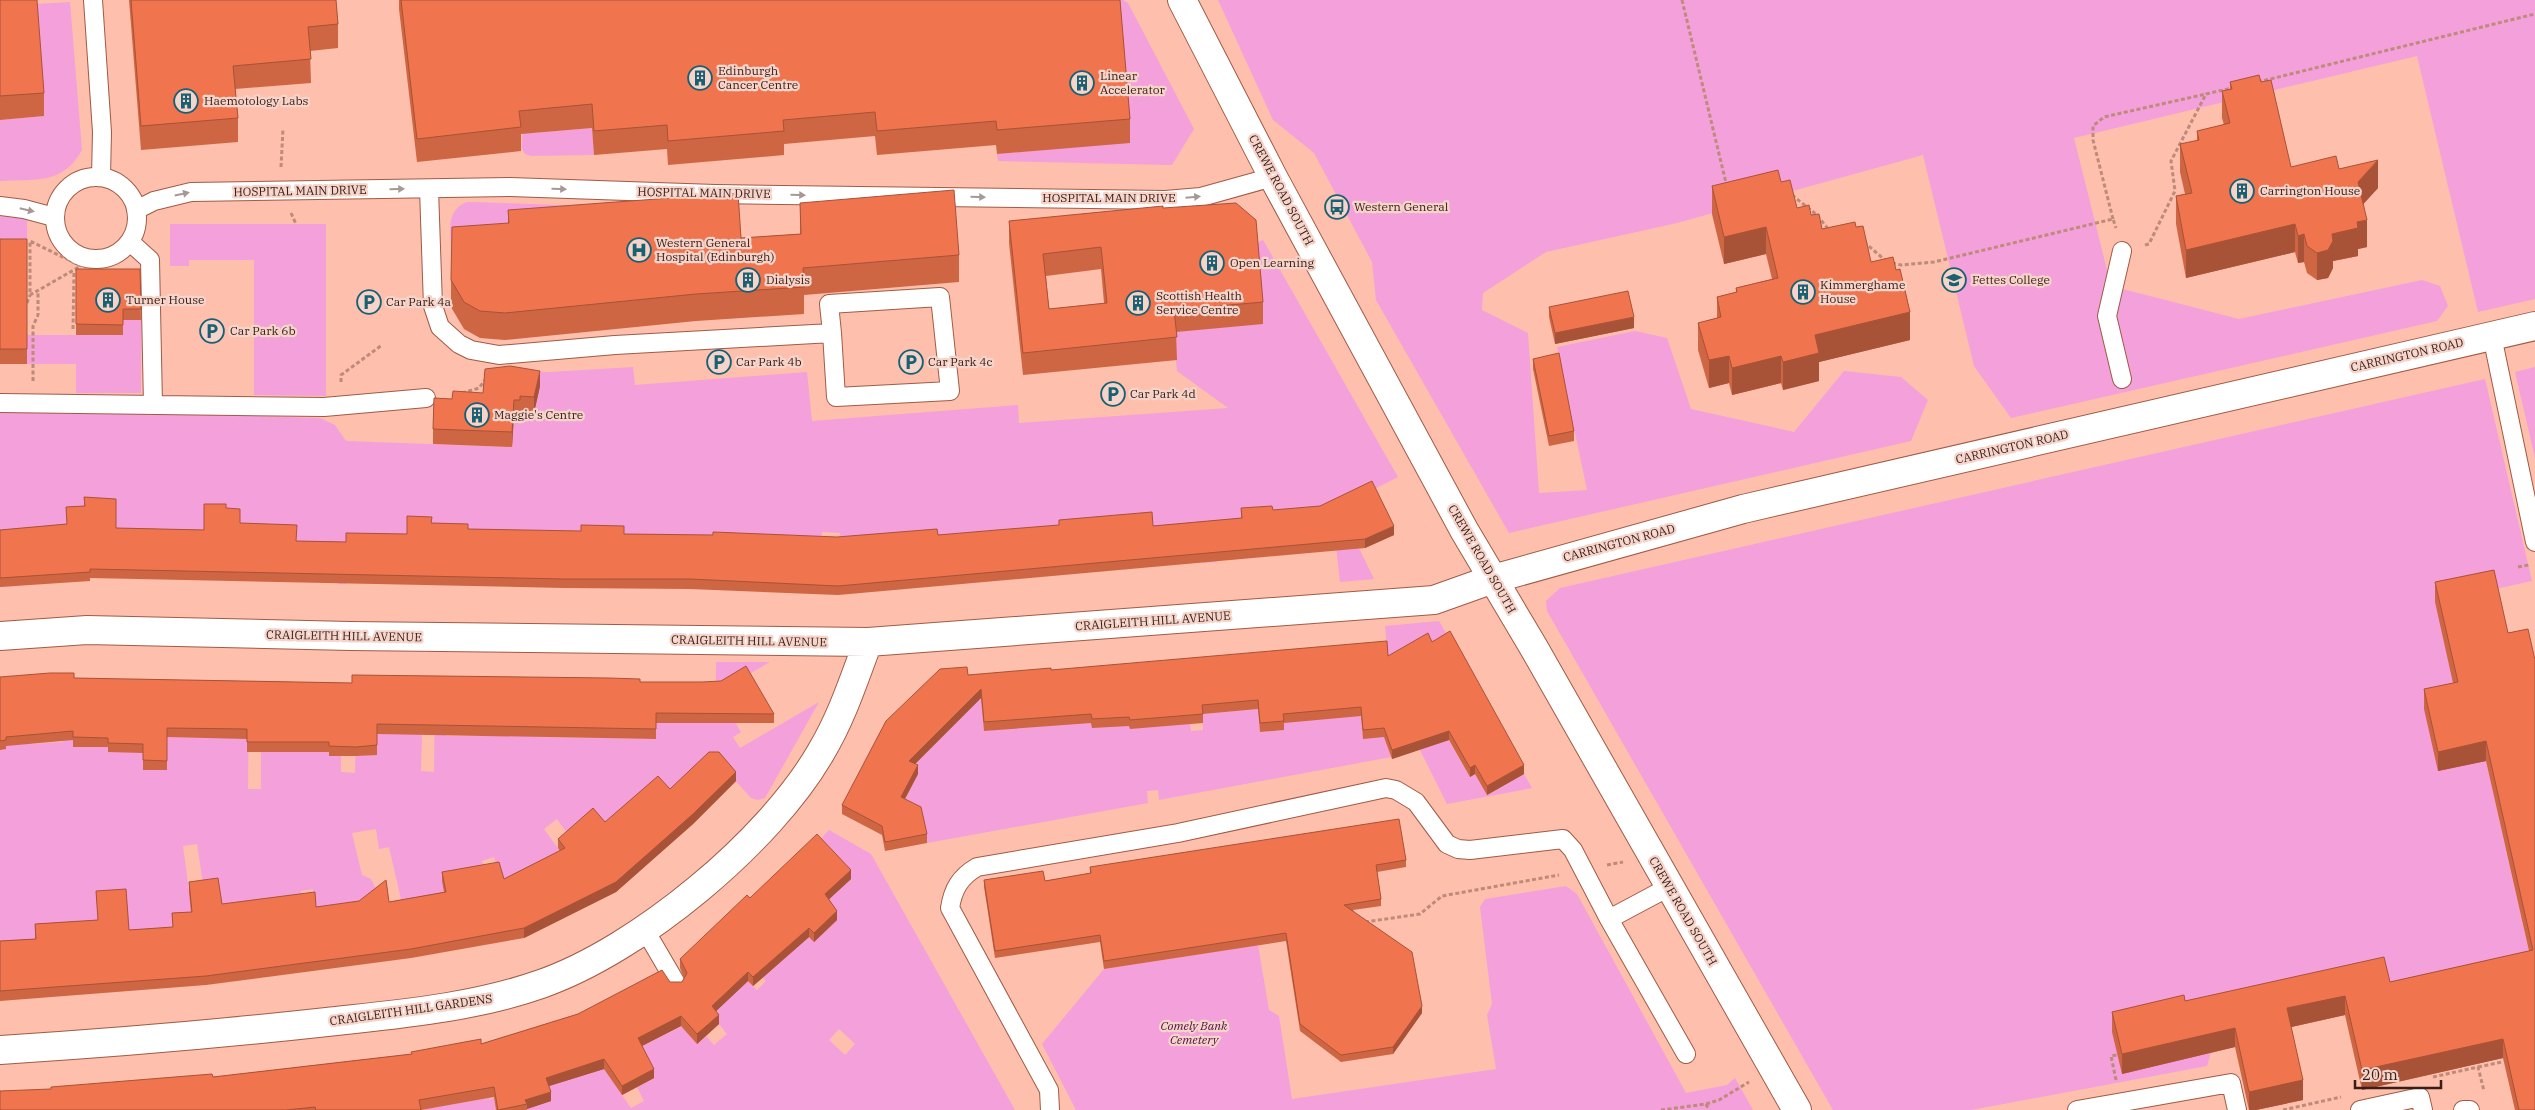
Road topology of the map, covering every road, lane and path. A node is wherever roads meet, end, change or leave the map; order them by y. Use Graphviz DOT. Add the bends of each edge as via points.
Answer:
graph roads {
  1 [pos="93,0"];
  2 [pos="1182,0"];
  3 [pos="1682,0"];
  4 [pos="2535,14"];
  5 [pos="2255,82"];
  6 [pos="2235,87"];
  7 [pos="2206,94"];
  8 [pos="102,177"];
  9 [pos="1273,177"];
  10 [pos="429,189"];
  11 [pos="1785,192"];
  12 [pos="1729,195"];
  13 [pos="0,206"];
  14 [pos="136,210"];
  15 [pos="54,217"];
  16 [pos="2113,219"];
  17 [pos="1836,233"];
  18 [pos="1858,237"];
  19 [pos="130,242"];
  20 [pos="2122,250"];
  21 [pos="87,262"];
  22 [pos="74,270"];
  23 [pos="38,291"];
  24 [pos="30,295"];
  25 [pos="27,303"];
  26 [pos="2535,326"];
  27 [pos="73,329"];
  28 [pos="832,332"];
  29 [pos="2492,336"];
  30 [pos="382,345"];
  31 [pos="487,354"];
  32 [pos="341,375"];
  33 [pos="2122,379"];
  34 [pos="426,398"];
  35 [pos="0,403"];
  36 [pos="33,404"];
  37 [pos="153,405"];
  38 [pos="2535,542"];
  39 [pos="1493,579"];
  40 [pos="0,636"];
  41 [pos="868,642"];
  42 [pos="1651,856"];
  43 [pos="1583,870"];
  44 [pos="1669,887"];
  45 [pos="1609,918"];
  46 [pos="1362,923"];
  47 [pos="645,930"];
  48 [pos="676,982"];
  49 [pos="0,1050"];
  50 [pos="1686,1054"];
  51 [pos="2117,1055"];
  52 [pos="2502,1062"];
  53 [pos="2478,1067"];
  54 [pos="1774,1068"];
  55 [pos="2121,1102"];
  56 [pos="1706,1104"];
  57 [pos="1050,1110"];
  58 [pos="1661,1110"];
  59 [pos="1709,1110"];
  60 [pos="1797,1110"];
  61 [pos="2077,1110"];
  62 [pos="2237,1110"];
  63 [pos="2360,1110"];
  64 [pos="2423,1110"];
  65 [pos="2463,1110"];
  66 [pos="2470,1110"];
  1 -- 8 [label="lane"];
  2 -- 9 [label="street, CREWE ROAD SOUTH"];
  3 -- 12 [label="path"];
  4 -- 5 [label="path"];
  6 -- 7 [label="path"];
  7 -- 16 [label="path" via="2104,117 2093,126 2093,140"];
  7 -- 20 [label="path" via="2170,161 2174,191 2149,244"];
  8 -- 14 [label="lane" via="124,188"];
  8 -- 15 [label="lane" via="87,177 69,186 57,203"];
  10 -- 9 [label="lane, HOSPITAL MAIN DRIVE, one-way" via="510,187 715,194 1165,200 1201,197"];
  9 -- 39 [label="street, CREWE ROAD SOUTH"];
  14 -- 10 [label="lane, HOSPITAL MAIN DRIVE, one-way" via="154,201 191,192"];
  10 -- 31 [label="lane" via="433,306 440,327 459,344"];
  11 -- 17 [label="path" via="1799,199 1830,231"];
  13 -- 15 [label="lane, one-way"];
  14 -- 19 [label="lane" via="136,227"];
  15 -- 21 [label="lane" via="65,246"];
  16 -- 18 [label="path" via="1934,262 1901,265 1886,261"];
  16 -- 20 [label="path"];
  19 -- 21 [label="lane" via="113,255"];
  19 -- 37 [label="lane" via="150,260"];
  20 -- 33 [label="lane" via="2108,316"];
  21 -- 22 [label="path"];
  21 -- 24 [label="path" via="30,241"];
  22 -- 23 [label="path"];
  22 -- 27 [label="path"];
  23 -- 24 [label="path"];
  23 -- 36 [label="path" via="38,315 33,326"];
  24 -- 25 [label="path"];
  26 -- 29 [label="street, CARRINGTON ROAD"];
  28 -- 28 [label="lane" via="836,398 950,391 940,297 829,304"];
  28 -- 31 [label="lane"];
  29 -- 38 [label="lane"];
  29 -- 39 [label="street, CARRINGTON ROAD" via="1743,509"];
  30 -- 32 [label="path"];
  31 -- 34 [label="path" via="484,383 479,388 456,396"];
  34 -- 37 [label="lane" via="333,407"];
  35 -- 36 [label="lane"];
  36 -- 37 [label="lane"];
  39 -- 41 [label="street, CRAIGLEITH HILL AVENUE" via="1434,600"];
  39 -- 42 [label="street, CREWE ROAD SOUTH"];
  40 -- 41 [label="street, CRAIGLEITH HILL AVENUE" via="88,630"];
  41 -- 47 [label="street, CRAIGLEITH HILL GARDENS" via="842,713 821,753 796,789 723,867"];
  42 -- 43 [label="path"];
  42 -- 44 [label="street, CREWE ROAD SOUTH"];
  43 -- 45 [label="lane"];
  43 -- 46 [label="path" via="1442,896 1420,914"];
  43 -- 57 [label="lane" via="1563,838 1458,849 1447,844 1416,802 1386,788 1178,833 977,867 958,883 950,908 1048,1090"];
  44 -- 45 [label="lane"];
  44 -- 54 [label="street, CREWE ROAD SOUTH"];
  45 -- 50 [label="lane"];
  47 -- 48 [label="lane"];
  47 -- 49 [label="street, CRAIGLEITH HILL GARDENS" via="566,974 521,991 471,1003 242,1031"];
  51 -- 55 [label="path" via="2111,1056"];
  52 -- 53 [label="path"];
  54 -- 56 [label="path"];
  54 -- 60 [label="street, CREWE ROAD SOUTH"];
  55 -- 61 [label="lane"];
  55 -- 62 [label="lane" via="2231,1083"];
  56 -- 58 [label="path"];
  56 -- 59 [label="path"];
  63 -- 64 [label="lane" via="2420,1097"];
  65 -- 66 [label="lane"];
}
